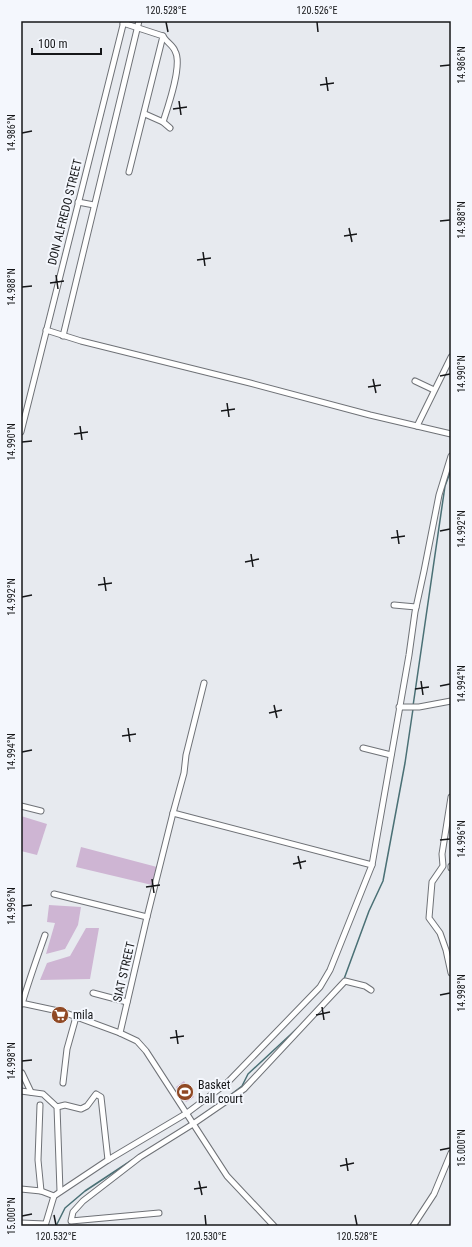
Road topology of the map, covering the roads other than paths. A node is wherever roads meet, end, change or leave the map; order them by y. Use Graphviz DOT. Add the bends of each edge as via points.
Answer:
graph roads {
  1 [pos="140,21"];
  2 [pos="124,22"];
  3 [pos="138,28"];
  4 [pos="163,36"];
  5 [pos="145,114"];
  6 [pos="163,122"];
  7 [pos="170,128"];
  8 [pos="129,172"];
  9 [pos="78,202"];
  10 [pos="94,205"];
  11 [pos="46,330"];
  12 [pos="63,336"];
  13 [pos="451,357"];
  14 [pos="415,381"];
  15 [pos="434,390"];
  16 [pos="417,426"];
  17 [pos="21,432"];
  18 [pos="451,434"];
  19 [pos="451,456"];
  20 [pos="394,605"];
  21 [pos="416,607"];
  22 [pos="204,683"];
  23 [pos="451,701"];
  24 [pos="401,707"];
  25 [pos="363,748"];
  26 [pos="391,755"];
  27 [pos="451,797"];
  28 [pos="21,806"];
  29 [pos="42,811"];
  30 [pos="173,813"];
  31 [pos="372,865"];
  32 [pos="54,894"];
  33 [pos="147,917"];
  34 [pos="45,935"];
  35 [pos="451,974"];
  36 [pos="371,990"];
  37 [pos="93,993"];
  38 [pos="127,1002"];
  39 [pos="22,1003"];
  40 [pos="76,1017"];
  41 [pos="120,1033"];
  42 [pos="22,1073"];
  43 [pos="63,1083"];
  44 [pos="21,1091"];
  45 [pos="30,1092"];
  46 [pos="40,1105"];
  47 [pos="57,1107"];
  48 [pos="187,1113"];
  49 [pos="193,1123"];
  50 [pos="451,1153"];
  51 [pos="108,1160"];
  52 [pos="21,1189"];
  53 [pos="41,1191"];
  54 [pos="60,1191"];
  55 [pos="54,1196"];
  56 [pos="159,1212"];
  57 [pos="21,1223"];
  58 [pos="70,1224"];
  59 [pos="45,1225"];
  60 [pos="274,1226"];
  61 [pos="414,1226"];
  1 -- 3 [label="street"];
  2 -- 3 [label="street"];
  2 -- 9 [label="street, DON ALFREDO STREET"];
  3 -- 4 [label="street"];
  3 -- 10 [label="street"];
  4 -- 5 [label="street"];
  4 -- 6 [label="street" via="175,50 178,60"];
  5 -- 6 [label="street"];
  5 -- 8 [label="street"];
  6 -- 7 [label="street"];
  9 -- 10 [label="street"];
  9 -- 11 [label="street, DON ALFREDO STREET"];
  10 -- 12 [label="street"];
  11 -- 12 [label="street"];
  11 -- 17 [label="street, DON ALFREDO STREET"];
  12 -- 16 [label="street"];
  13 -- 15 [label="street"];
  14 -- 15 [label="street"];
  15 -- 16 [label="street"];
  16 -- 18 [label="street"];
  19 -- 21 [label="street" via="439,495"];
  20 -- 21 [label="street"];
  21 -- 24 [label="street"];
  22 -- 30 [label="street, SIAT STREET"];
  23 -- 24 [label="street"];
  24 -- 26 [label="street"];
  25 -- 26 [label="street"];
  26 -- 31 [label="street"];
  27 -- 35 [label="street" via="442,854 443,866 432,882 429,918 440,933"];
  28 -- 29 [label="street"];
  30 -- 31 [label="street"];
  30 -- 33 [label="street, SIAT STREET"];
  31 -- 48 [label="street" via="330,970 320,987 227,1083"];
  32 -- 33 [label="street"];
  33 -- 38 [label="street, SIAT STREET"];
  34 -- 39 [label="street"];
  36 -- 49 [label="street" via="345,981 244,1089"];
  37 -- 38 [label="street"];
  38 -- 41 [label="street, SIAT STREET"];
  39 -- 40 [label="street"];
  40 -- 41 [label="street"];
  40 -- 43 [label="street" via="67,1049"];
  41 -- 48 [label="street" via="137,1041 146,1051"];
  42 -- 45 [label="street"];
  44 -- 45 [label="street"];
  45 -- 47 [label="street" via="43,1094"];
  46 -- 53 [label="street" via="38,1160"];
  47 -- 51 [label="street" via="65,1105 81,1109 87,1106 96,1094 101,1097"];
  47 -- 54 [label="street"];
  48 -- 49 [label="street"];
  48 -- 51 [label="street"];
  49 -- 58 [label="street" via="140,1157 83,1201 73,1212"];
  49 -- 60 [label="street" via="227,1176"];
  50 -- 61 [label="street" via="434,1194"];
  51 -- 54 [label="street"];
  52 -- 53 [label="street"];
  53 -- 55 [label="street"];
  54 -- 55 [label="street"];
  55 -- 59 [label="street"];
  56 -- 58 [label="street"];
  57 -- 59 [label="street"];
}
